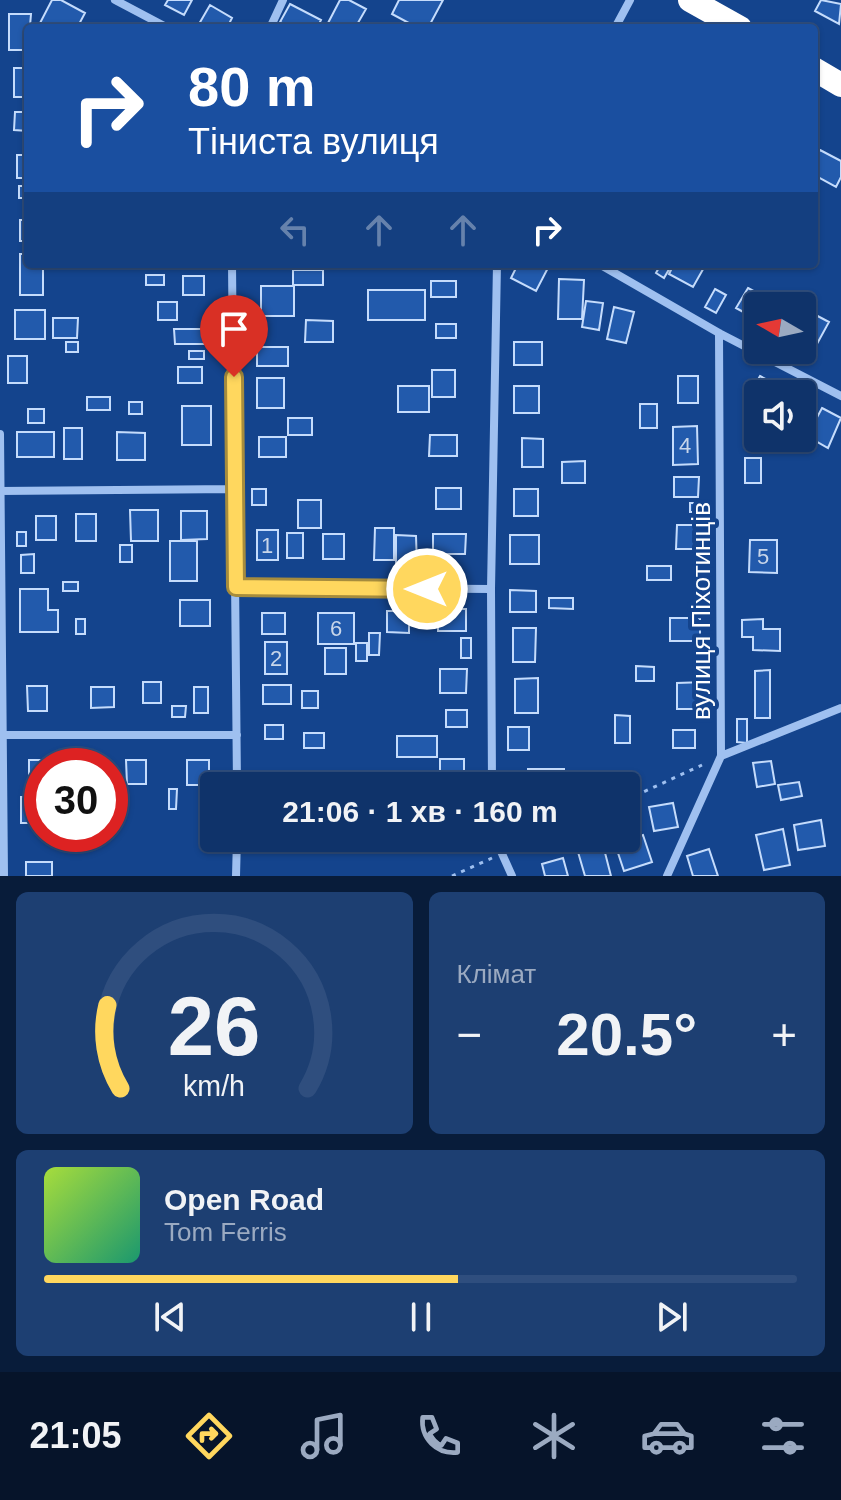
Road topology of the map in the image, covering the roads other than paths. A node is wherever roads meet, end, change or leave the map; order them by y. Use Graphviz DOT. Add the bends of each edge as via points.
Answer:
graph roads {
  1 [pos="115,0"];
  2 [pos="283,0"];
  3 [pos="630,0"];
  4 [pos="690,0"];
  5 [pos="160,24"];
  6 [pos="272,24"];
  7 [pos="617,24"];
  8 [pos="733,24"];
  9 [pos="818,71"];
  10 [pos="841,85"];
  11 [pos="232,268"];
  12 [pos="497,268"];
  13 [pos="606,268"];
  14 [pos="719,333"];
  15 [pos="841,396"];
  16 [pos="0,434"];
  17 [pos="235,489"];
  18 [pos="1,491"];
  19 [pos="236,587"];
  20 [pos="491,589"];
  21 [pos="841,708"];
  22 [pos="1,735"];
  23 [pos="237,735"];
  24 [pos="721,756"];
  25 [pos="237,772"];
  26 [pos="492,772"];
  27 [pos="237,852"];
  28 [pos="501,852"];
  29 [pos="4,876"];
  30 [pos="236,876"];
  31 [pos="512,876"];
  32 [pos="667,876"];
  1 -- 5 [label="street"];
  2 -- 6 [label="street"];
  3 -- 7 [label="street"];
  4 -- 8 [label="highway"];
  9 -- 10 [label="highway"];
  11 -- 17 [label="street"];
  12 -- 20 [label="street"];
  13 -- 14 [label="street"];
  14 -- 15 [label="street"];
  14 -- 24 [label="street, вулиця Піхотинців"];
  16 -- 18 [label="street"];
  17 -- 18 [label="street"];
  17 -- 19 [label="street"];
  18 -- 22 [label="street"];
  19 -- 20 [label="street"];
  19 -- 23 [label="street"];
  20 -- 26 [label="street"];
  21 -- 24 [label="street"];
  22 -- 23 [label="street"];
  22 -- 29 [label="street"];
  23 -- 25 [label="street"];
  24 -- 32 [label="street, вулиця Піхотинців"];
  27 -- 30 [label="street"];
  28 -- 31 [label="street"];
}
